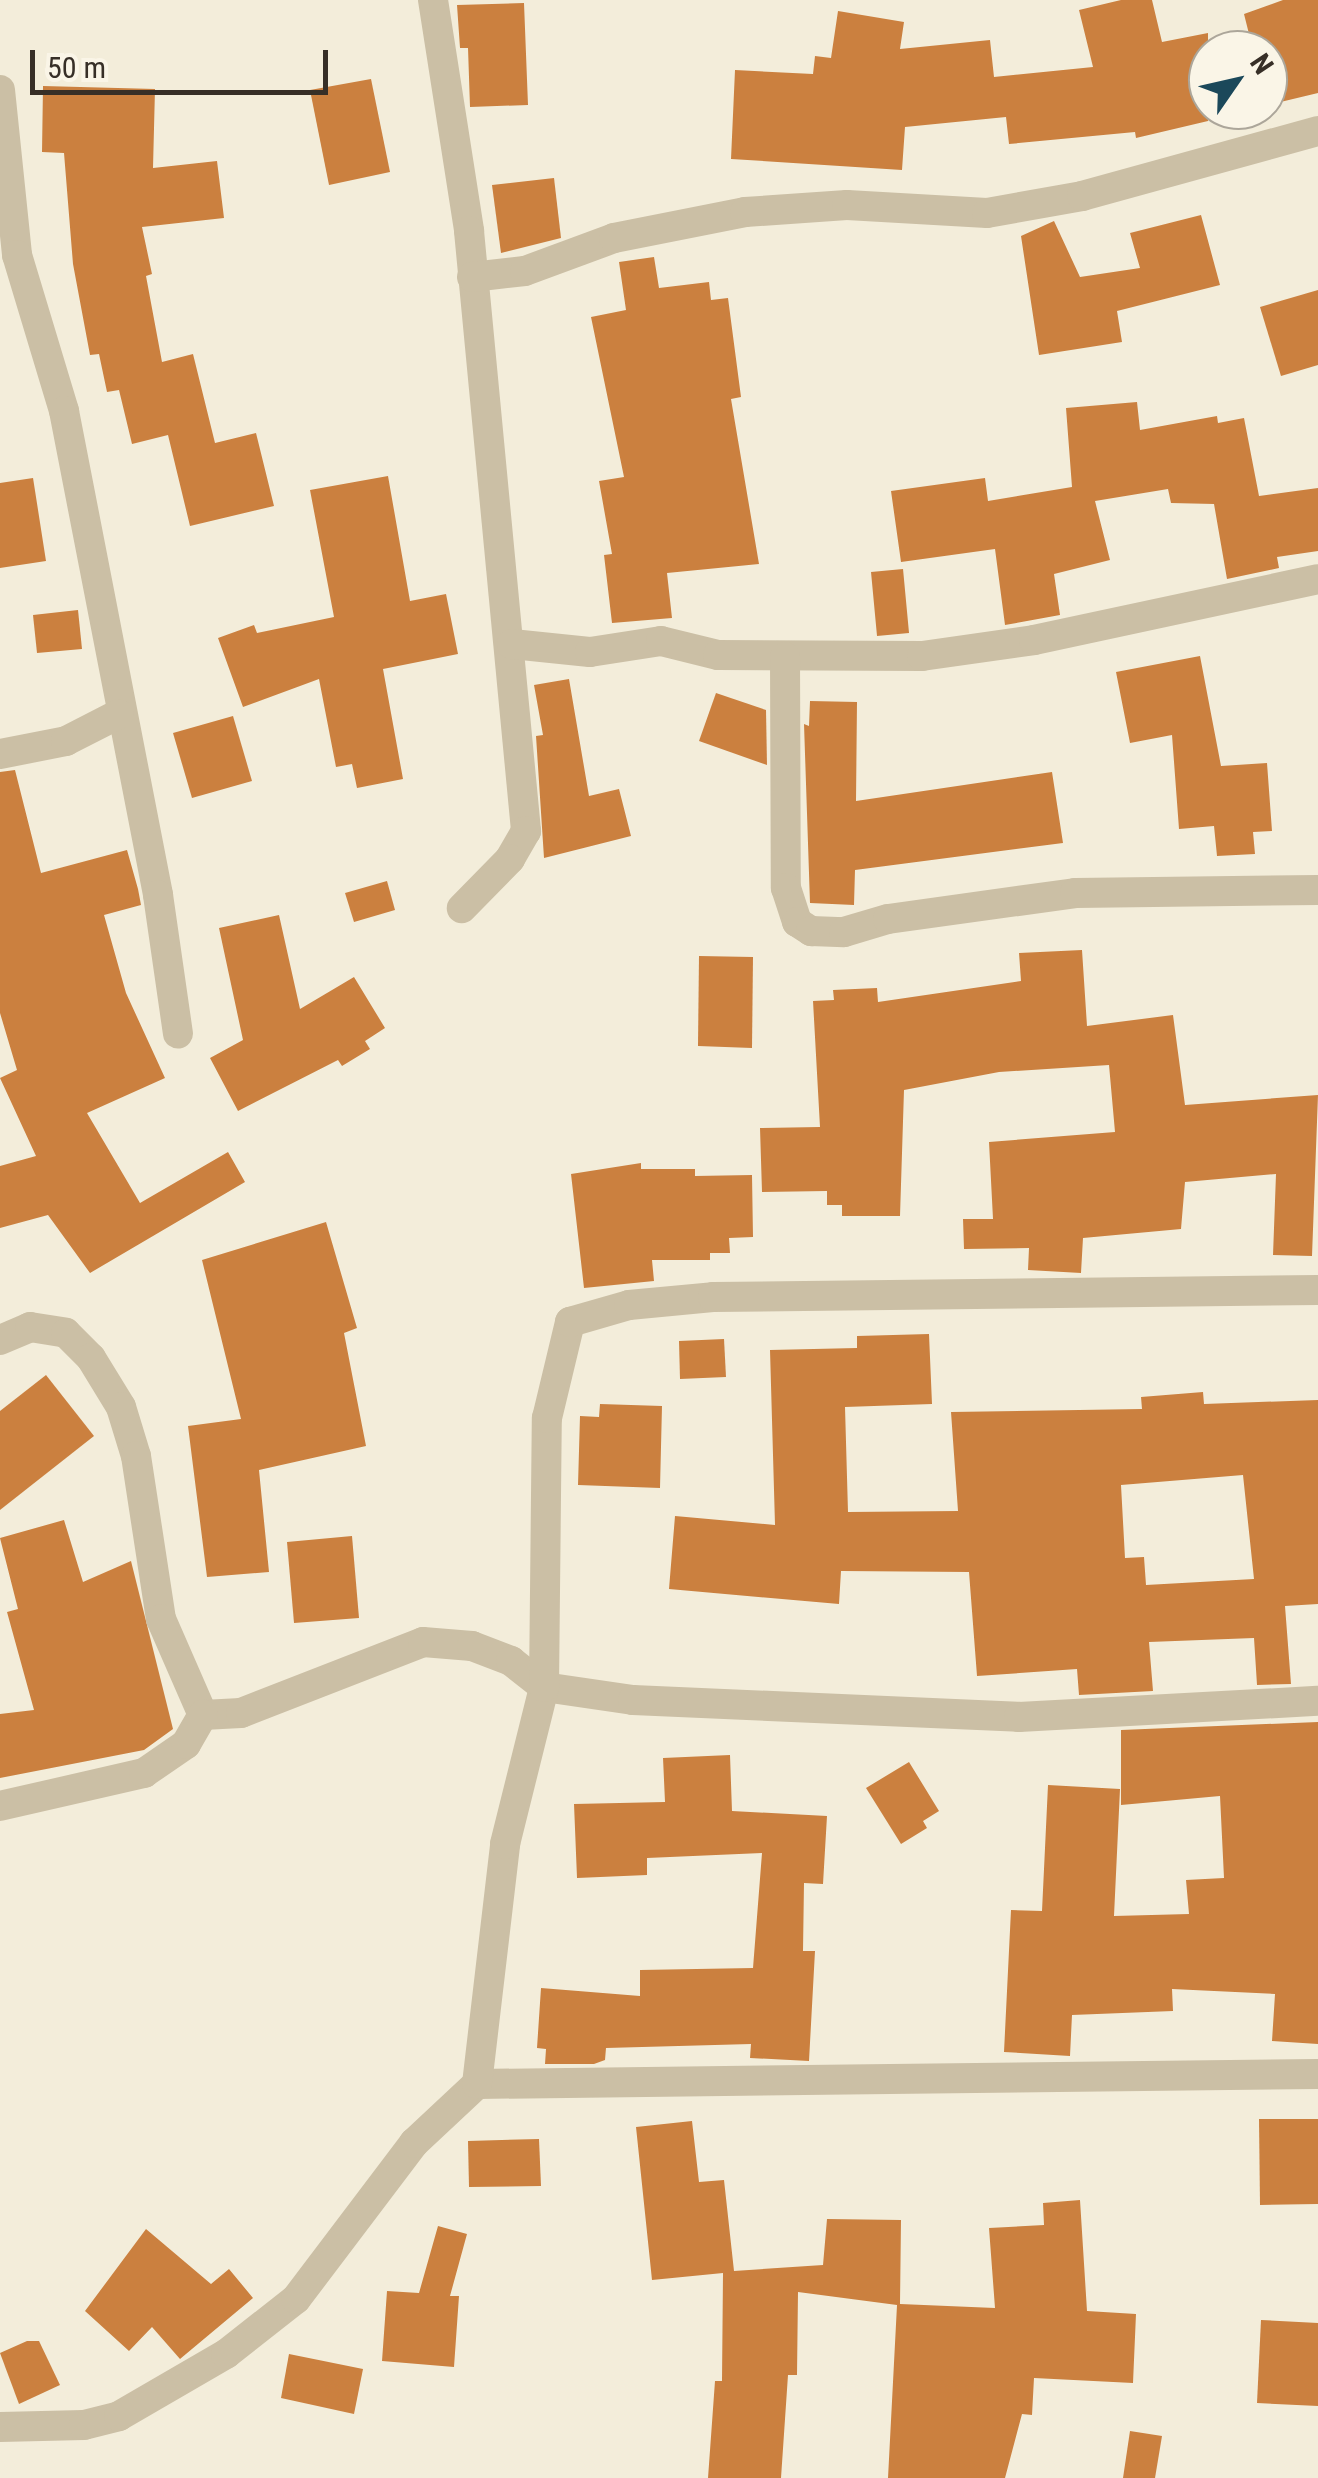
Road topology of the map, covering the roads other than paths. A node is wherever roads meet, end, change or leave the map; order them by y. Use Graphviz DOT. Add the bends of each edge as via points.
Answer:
graph roads {
  1 [pos="432,0"];
  2 [pos="0,90"];
  3 [pos="1318,130"];
  4 [pos="9,257"];
  5 [pos="472,277"];
  6 [pos="1318,579"];
  7 [pos="512,644"];
  8 [pos="784,657"];
  9 [pos="120,714"];
  10 [pos="0,754"];
  11 [pos="1318,890"];
  12 [pos="462,908"];
  13 [pos="178,1034"];
  14 [pos="1318,1290"];
  15 [pos="0,1340"];
  16 [pos="544,1687"];
  17 [pos="1318,1701"];
  18 [pos="202,1716"];
  19 [pos="0,1806"];
  20 [pos="1318,2074"];
  21 [pos="477,2084"];
  22 [pos="0,2426"];
  1 -- 5 [label="street"];
  2 -- 4 [label="street"];
  3 -- 5 [label="street" via="1082,196 986,213 847,204 745,212 614,238 525,271"];
  4 -- 9 [label="street" via="64,411"];
  5 -- 7 [label="street"];
  6 -- 8 [label="street" via="922,656"];
  7 -- 8 [label="street" via="590,652 661,642 718,655"];
  7 -- 12 [label="street" via="526,831"];
  8 -- 11 [label="street" via="786,888 797,922 811,931 844,932 888,919 1075,893"];
  9 -- 10 [label="street" via="66,741"];
  9 -- 13 [label="street" via="158,895"];
  14 -- 16 [label="street" via="713,1297 629,1304 570,1322 547,1418"];
  15 -- 18 [label="street" via="30,1327 66,1333 91,1358 120,1407 136,1456 162,1619"];
  16 -- 17 [label="street" via="633,1700 1019,1717"];
  16 -- 18 [label="street" via="511,1660 423,1642 241,1713"];
  16 -- 21 [label="street" via="505,1844"];
  18 -- 19 [label="street" via="186,1744 155,1768"];
  20 -- 21 [label="street"];
  21 -- 22 [label="street" via="414,2144 296,2300 226,2354 120,2416 84,2425"];
}
